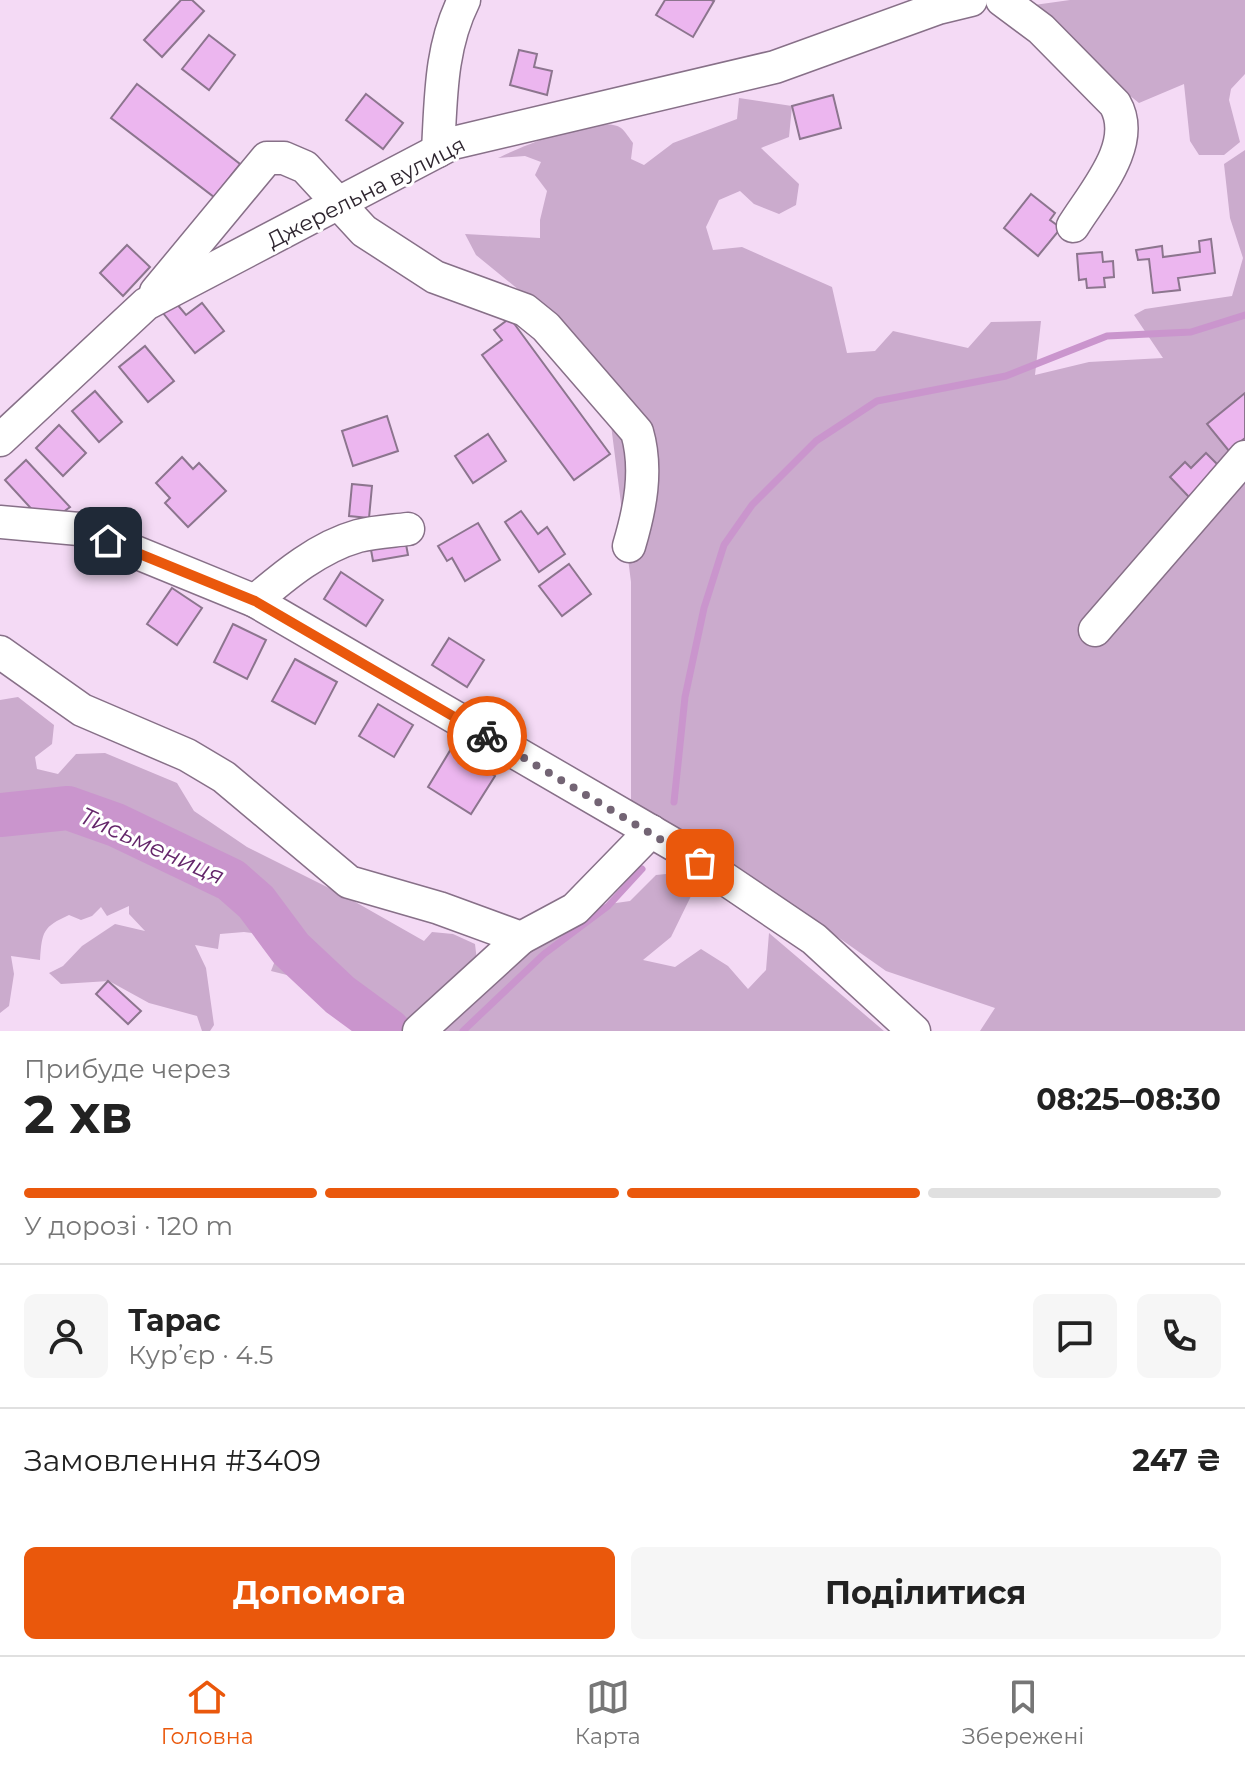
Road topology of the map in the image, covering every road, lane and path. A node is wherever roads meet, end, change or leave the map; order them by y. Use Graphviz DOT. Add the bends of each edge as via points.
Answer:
graph roads {
  1 [pos="464,0"];
  2 [pos="971,0"];
  3 [pos="1002,0"];
  4 [pos="438,151"];
  5 [pos="337,205"];
  6 [pos="1073,226"];
  7 [pos="146,304"];
  8 [pos="0,440"];
  9 [pos="1245,457"];
  10 [pos="0,522"];
  11 [pos="408,529"];
  12 [pos="629,546"];
  13 [pos="255,601"];
  14 [pos="1095,630"];
  15 [pos="0,652"];
  16 [pos="651,831"];
  17 [pos="521,938"];
  18 [pos="419,1031"];
  19 [pos="914,1031"];
  1 -- 4 [label="street" via="442,73"];
  2 -- 4 [label="street, Джерельна вулиця" via="775,67 453,143"];
  3 -- 6 [label="street" via="1041,29 1123,118 1124,133 1114,159"];
  4 -- 5 [label="street, Джерельна вулиця"];
  5 -- 7 [label="street, Джерельна вулиця"];
  5 -- 7 [label="street" via="305,167 267,158"];
  5 -- 12 [label="street" via="364,231 435,277 525,310 637,432 643,475"];
  7 -- 8 [label="street, Джерельна вулиця"];
  9 -- 14 [label="street"];
  10 -- 13 [label="street" via="79,529"];
  11 -- 13 [label="street" via="358,536 327,548"];
  13 -- 16 [label="street"];
  15 -- 17 [label="street" via="82,710 187,755 224,777 349,882"];
  16 -- 17 [label="street" via="575,909"];
  16 -- 19 [label="street" via="814,939"];
  17 -- 18 [label="street"];
}
